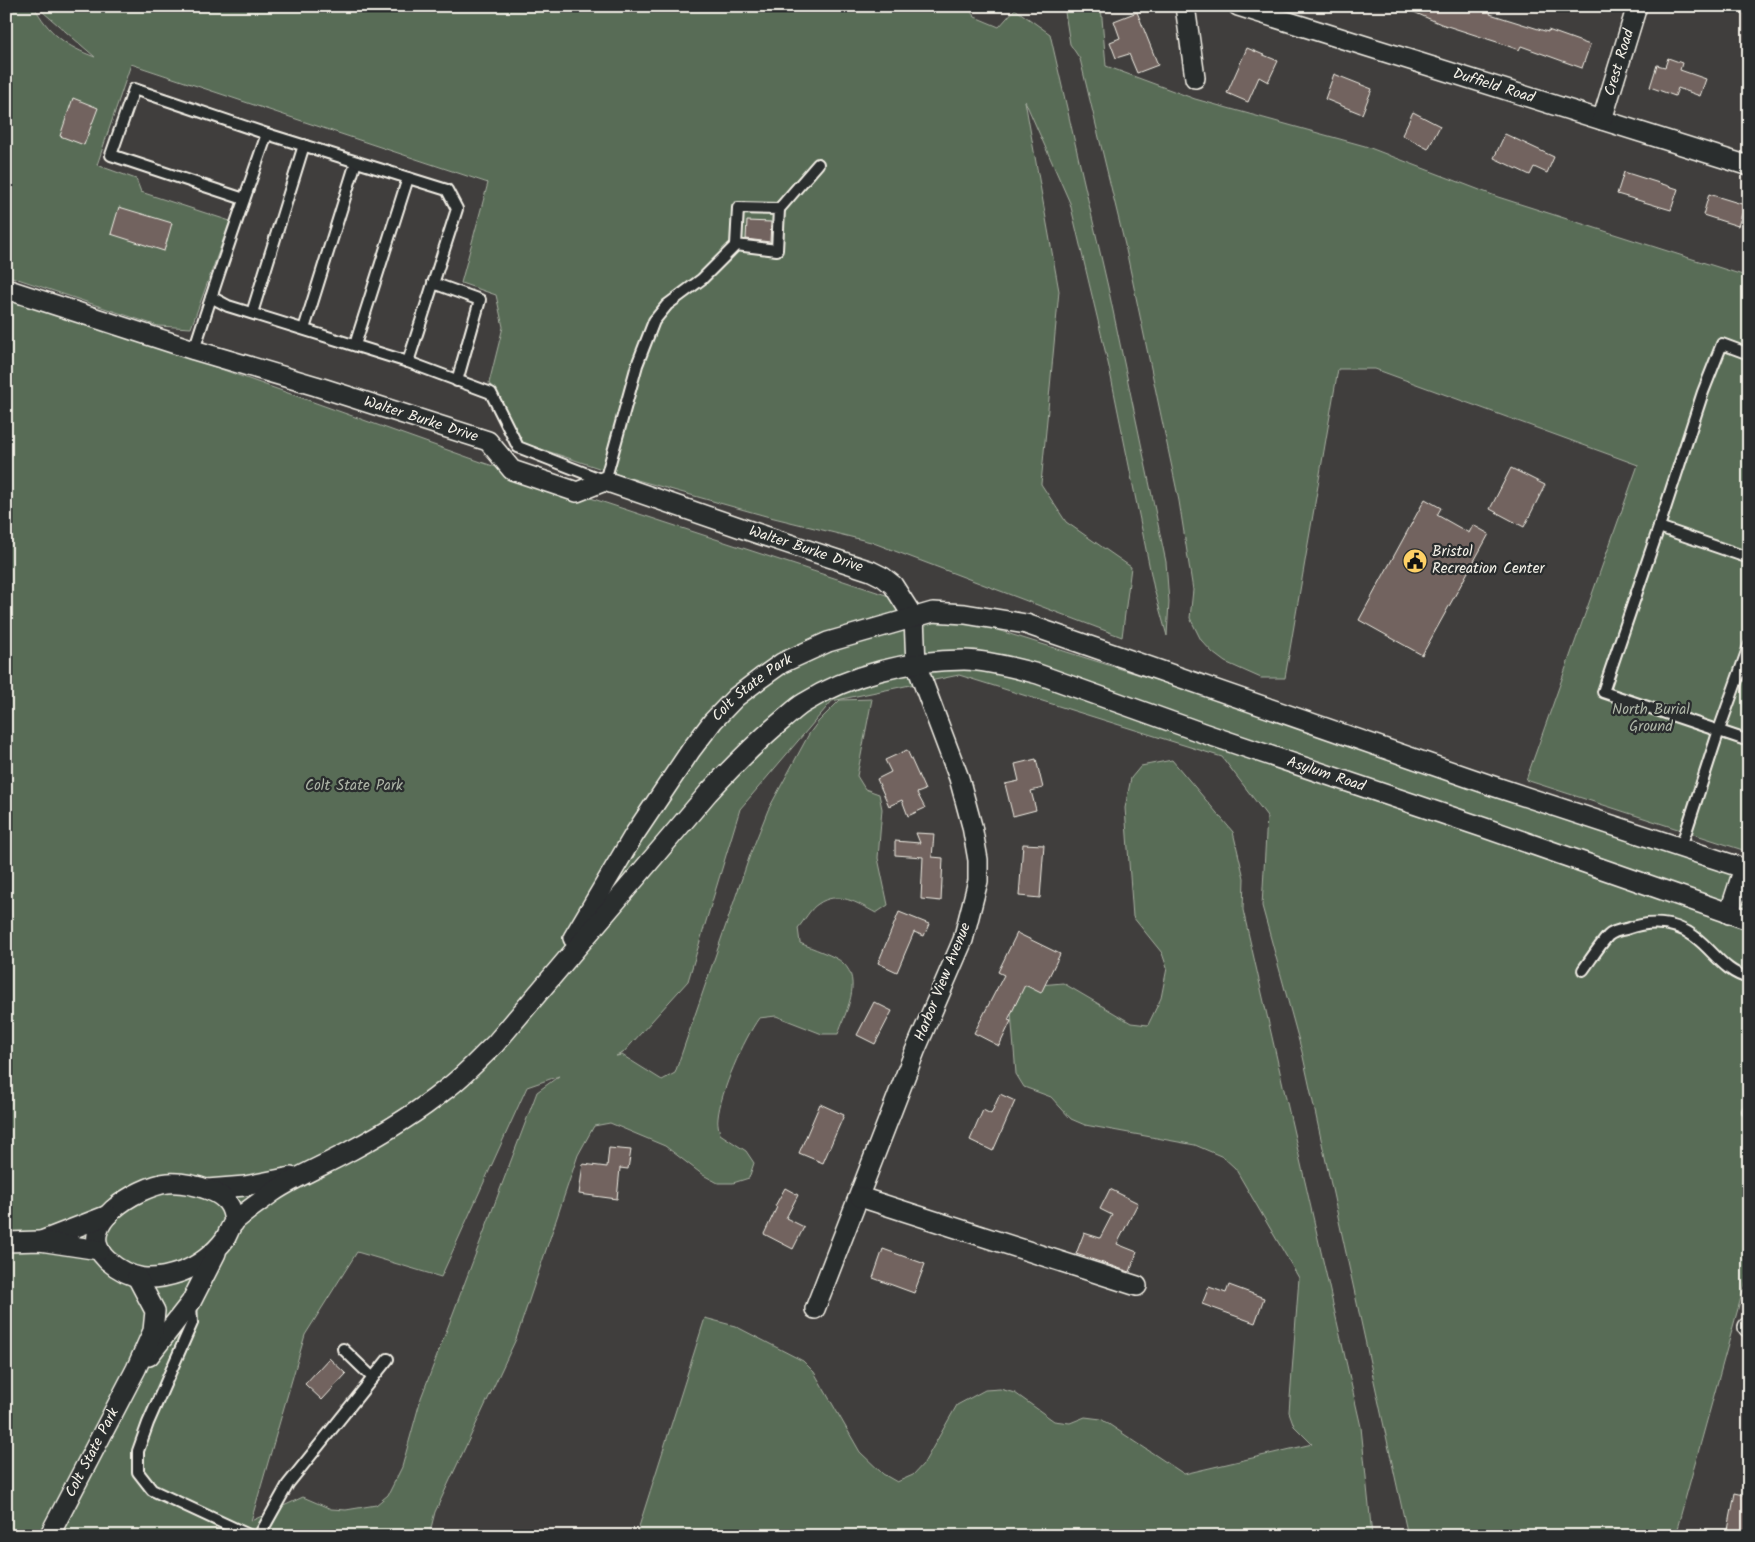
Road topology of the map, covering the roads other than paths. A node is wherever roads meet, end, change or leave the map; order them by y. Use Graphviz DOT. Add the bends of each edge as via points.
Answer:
graph roads {
  1 [pos="1185,6"];
  2 [pos="1238,6"];
  3 [pos="1637,6"];
  4 [pos="1195,78"];
  5 [pos="1602,120"];
  6 [pos="267,134"];
  7 [pos="304,145"];
  8 [pos="356,162"];
  9 [pos="818,164"];
  10 [pos="1749,166"];
  11 [pos="408,178"];
  12 [pos="244,199"];
  13 [pos="779,209"];
  14 [pos="736,245"];
  15 [pos="433,283"];
  16 [pos="6,289"];
  17 [pos="211,297"];
  18 [pos="252,313"];
  19 [pos="304,329"];
  20 [pos="355,345"];
  21 [pos="194,350"];
  22 [pos="1749,354"];
  23 [pos="408,362"];
  24 [pos="457,381"];
  25 [pos="605,481"];
  26 [pos="1659,527"];
  27 [pos="1749,558"];
  28 [pos="914,618"];
  29 [pos="1749,646"];
  30 [pos="916,664"];
  31 [pos="1719,730"];
  32 [pos="1749,741"];
  33 [pos="1680,847"];
  34 [pos="1746,869"];
  35 [pos="1729,914"];
  36 [pos="1749,920"];
  37 [pos="1583,970"];
  38 [pos="1749,978"];
  39 [pos="533,998"];
  40 [pos="305,1175"];
  41 [pos="206,1189"];
  42 [pos="860,1197"];
  43 [pos="108,1215"];
  44 [pos="234,1223"];
  45 [pos="40,1241"];
  46 [pos="6,1242"];
  47 [pos="218,1248"];
  48 [pos="99,1250"];
  49 [pos="137,1276"];
  50 [pos="1137,1286"];
  51 [pos="191,1302"];
  52 [pos="816,1309"];
  53 [pos="343,1349"];
  54 [pos="388,1359"];
  55 [pos="136,1369"];
  56 [pos="373,1378"];
  57 [pos="49,1536"];
  58 [pos="251,1536"];
  59 [pos="259,1536"];
  1 -- 4 [label="street"];
  2 -- 5 [label="street, Duffield Road"];
  3 -- 5 [label="street, Crest Road"];
  5 -- 10 [label="street, Duffield Road"];
  6 -- 7 [label="lane"];
  6 -- 12 [label="lane"];
  6 -- 12 [label="lane" via="134,89 117,137 111,155"];
  7 -- 8 [label="lane"];
  7 -- 18 [label="lane"];
  8 -- 11 [label="lane"];
  8 -- 19 [label="lane"];
  9 -- 13 [label="lane"];
  11 -- 15 [label="lane" via="447,190 457,209"];
  11 -- 20 [label="lane"];
  12 -- 17 [label="lane"];
  13 -- 14 [label="lane" via="738,208"];
  13 -- 14 [label="lane" via="777,250"];
  14 -- 25 [label="lane" via="702,280 667,305 654,321 639,357"];
  15 -- 23 [label="lane"];
  15 -- 24 [label="lane" via="480,300"];
  16 -- 21 [label="street, Walter Burke Drive"];
  17 -- 18 [label="lane"];
  17 -- 21 [label="lane"];
  18 -- 19 [label="lane"];
  19 -- 20 [label="lane"];
  20 -- 23 [label="lane"];
  21 -- 25 [label="street, Walter Burke Drive" via="488,441 512,470 577,492"];
  22 -- 26 [label="lane" via="1722,344"];
  23 -- 24 [label="lane"];
  24 -- 25 [label="lane" via="491,393 518,447"];
  25 -- 28 [label="street, Walter Burke Drive" via="871,571 893,585"];
  26 -- 27 [label="lane"];
  26 -- 31 [label="lane" via="1603,692"];
  28 -- 30 [label="street, Harbor View Avenue"];
  28 -- 33 [label="street, Colt State Park" via="933,612 1026,624 1493,786"];
  28 -- 39 [label="street, Colt State Park" via="812,648 782,663 736,697 714,721 659,797 558,963"];
  29 -- 31 [label="lane"];
  30 -- 35 [label="street, Asylum Road" via="966,660 1031,672"];
  30 -- 39 [label="street, Colt State Park" via="874,672 832,688 804,703 765,734 708,793"];
  30 -- 42 [label="street, Harbor View Avenue" via="959,778 972,826 978,881 963,940 915,1052"];
  31 -- 32 [label="lane"];
  31 -- 33 [label="lane"];
  33 -- 34 [label="street"];
  34 -- 35 [label="street"];
  35 -- 36 [label="street, Asylum Road"];
  37 -- 38 [label="lane" via="1609,935 1655,922 1695,937 1725,966"];
  39 -- 40 [label="street, Colt State Park" via="495,1044 446,1090 417,1111"];
  40 -- 41 [label="street, Colt State Park"];
  40 -- 44 [label="street, Colt State Park" via="274,1192"];
  41 -- 43 [label="street, Colt State Park" via="188,1183 158,1185 128,1198"];
  41 -- 44 [label="street, Colt State Park" via="227,1200"];
  42 -- 50 [label="street"];
  42 -- 52 [label="street, Harbor View Avenue"];
  43 -- 45 [label="street"];
  43 -- 48 [label="street, Colt State Park" via="99,1229"];
  44 -- 47 [label="street, Colt State Park"];
  45 -- 46 [label="street"];
  45 -- 48 [label="street"];
  47 -- 49 [label="street, Colt State Park" via="180,1272 146,1280"];
  47 -- 51 [label="street, Colt State Park"];
  48 -- 49 [label="street, Colt State Park" via="111,1263"];
  49 -- 55 [label="street, Colt State Park" via="155,1311 153,1331"];
  51 -- 55 [label="street, Colt State Park"];
  51 -- 58 [label="lane" via="192,1323 138,1451 138,1472 152,1490"];
  53 -- 56 [label="lane"];
  54 -- 56 [label="lane"];
  55 -- 57 [label="street, Colt State Park"];
  56 -- 59 [label="lane" via="288,1484"];
}
